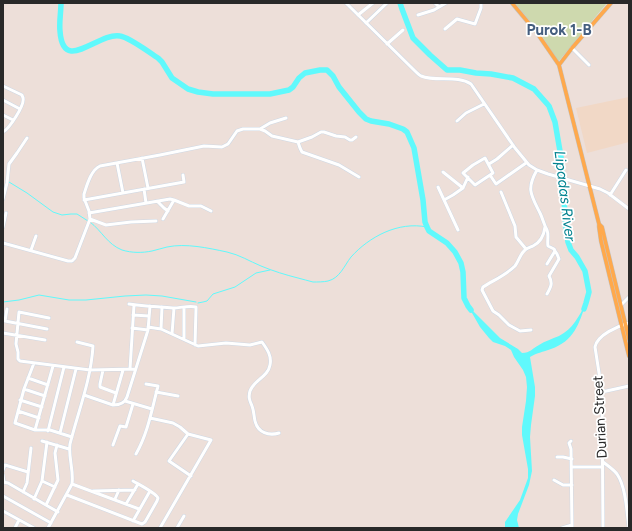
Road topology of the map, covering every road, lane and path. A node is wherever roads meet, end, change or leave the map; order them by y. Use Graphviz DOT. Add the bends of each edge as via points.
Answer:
graph roads {
  1 [pos="346,3"];
  2 [pos="373,3"];
  3 [pos="387,3"];
  4 [pos="435,3"];
  5 [pos="446,3"];
  6 [pos="481,3"];
  7 [pos="512,3"];
  8 [pos="611,3"];
  9 [pos="439,7"];
  10 [pos="358,15"];
  11 [pos="418,15"];
  12 [pos="366,23"];
  13 [pos="445,29"];
  14 [pos="404,30"];
  15 [pos="387,44"];
  16 [pos="572,48"];
  17 [pos="559,65"];
  18 [pos="589,65"];
  19 [pos="3,86"];
  20 [pos="3,100"];
  21 [pos="484,104"];
  22 [pos="20,109"];
  23 [pos="3,115"];
  24 [pos="286,118"];
  25 [pos="13,120"];
  26 [pos="457,121"];
  27 [pos="260,129"];
  28 [pos="4,131"];
  29 [pos="356,137"];
  30 [pos="27,138"];
  31 [pos="298,142"];
  32 [pos="513,145"];
  33 [pos="142,158"];
  34 [pos="117,163"];
  35 [pos="526,163"];
  36 [pos="489,164"];
  37 [pos="537,170"];
  38 [pos="626,170"];
  39 [pos="442,172"];
  40 [pos="183,174"];
  41 [pos="490,175"];
  42 [pos="359,177"];
  43 [pos="468,178"];
  44 [pos="589,185"];
  45 [pos="438,187"];
  46 [pos="463,188"];
  47 [pos="146,189"];
  48 [pos="501,192"];
  49 [pos="123,193"];
  50 [pos="610,195"];
  51 [pos="3,199"];
  52 [pos="84,200"];
  53 [pos="174,200"];
  54 [pos="444,200"];
  55 [pos="157,201"];
  56 [pos="146,203"];
  57 [pos="629,209"];
  58 [pos="168,211"];
  59 [pos="211,211"];
  60 [pos="6,213"];
  61 [pos="89,213"];
  62 [pos="90,219"];
  63 [pos="163,219"];
  64 [pos="156,221"];
  65 [pos="599,224"];
  66 [pos="3,227"];
  67 [pos="545,227"];
  68 [pos="458,230"];
  69 [pos="36,236"];
  70 [pos="3,243"];
  71 [pos="526,249"];
  72 [pos="31,250"];
  73 [pos="555,251"];
  74 [pos="547,264"];
  75 [pos="547,294"];
  76 [pos="629,297"];
  77 [pos="129,304"];
  78 [pos="134,305"];
  79 [pos="621,305"];
  80 [pos="150,306"];
  81 [pos="162,307"];
  82 [pos="174,308"];
  83 [pos="184,308"];
  84 [pos="7,309"];
  85 [pos="133,316"];
  86 [pos="149,316"];
  87 [pos="49,318"];
  88 [pos="18,323"];
  89 [pos="625,324"];
  90 [pos="132,328"];
  91 [pos="47,329"];
  92 [pos="148,329"];
  93 [pos="160,329"];
  94 [pos="530,330"];
  95 [pos="3,333"];
  96 [pos="172,334"];
  97 [pos="17,335"];
  98 [pos="184,339"];
  99 [pos="629,339"];
  100 [pos="45,340"];
  101 [pos="77,342"];
  102 [pos="196,345"];
  103 [pos="629,356"];
  104 [pos="34,363"];
  105 [pos="53,366"];
  106 [pos="64,367"];
  107 [pos="76,369"];
  108 [pos="130,369"];
  109 [pos="90,370"];
  110 [pos="103,370"];
  111 [pos="123,370"];
  112 [pos="135,370"];
  113 [pos="28,378"];
  114 [pos="146,384"];
  115 [pos="48,385"];
  116 [pos="629,386"];
  117 [pos="24,389"];
  118 [pos="156,392"];
  119 [pos="602,392"];
  120 [pos="116,394"];
  121 [pos="84,395"];
  122 [pos="45,396"];
  123 [pos="178,396"];
  124 [pos="20,400"];
  125 [pos="125,401"];
  126 [pos="134,404"];
  127 [pos="113,405"];
  128 [pos="42,407"];
  129 [pos="152,409"];
  130 [pos="18,411"];
  131 [pos="38,418"];
  132 [pos="150,418"];
  133 [pos="35,430"];
  134 [pos="48,430"];
  135 [pos="60,433"];
  136 [pos="279,433"];
  137 [pos="188,434"];
  138 [pos="72,437"];
  139 [pos="42,440"];
  140 [pos="571,441"];
  141 [pos="47,442"];
  142 [pos="57,445"];
  143 [pos="114,445"];
  144 [pos="31,448"];
  145 [pos="69,449"];
  146 [pos="136,454"];
  147 [pos="558,457"];
  148 [pos="572,459"];
  149 [pos="602,462"];
  150 [pos="572,467"];
  151 [pos="602,467"];
  152 [pos="3,470"];
  153 [pos="28,472"];
  154 [pos="3,475"];
  155 [pos="190,476"];
  156 [pos="554,480"];
  157 [pos="133,481"];
  158 [pos="3,482"];
  159 [pos="42,482"];
  160 [pos="72,484"];
  161 [pos="138,484"];
  162 [pos="572,486"];
  163 [pos="55,487"];
  164 [pos="119,490"];
  165 [pos="135,490"];
  166 [pos="91,491"];
  167 [pos="150,491"];
  168 [pos="23,492"];
  169 [pos="67,495"];
  170 [pos="3,496"];
  171 [pos="34,499"];
  172 [pos="115,499"];
  173 [pos="126,504"];
  174 [pos="46,505"];
  175 [pos="139,509"];
  176 [pos="3,511"];
  177 [pos="58,512"];
  178 [pos="184,516"];
  179 [pos="19,520"];
  180 [pos="132,521"];
  181 [pos="51,523"];
  182 [pos="572,527"];
  183 [pos="15,528"];
  184 [pos="34,528"];
  185 [pos="48,528"];
  186 [pos="160,528"];
  187 [pos="177,528"];
  188 [pos="562,528"];
  189 [pos="603,528"];
  190 [pos="629,528"];
  1 -- 10 [label="street"];
  2 -- 10 [label="street"];
  3 -- 12 [label="street"];
  4 -- 9 [label="street"];
  5 -- 9 [label="street"];
  6 -- 13 [label="street" via="475,24 457,19"];
  7 -- 17 [label="main road"];
  8 -- 16 [label="main road"];
  9 -- 11 [label="street"];
  10 -- 12 [label="street"];
  12 -- 15 [label="street"];
  14 -- 15 [label="street"];
  15 -- 21 [label="street" via="421,76 467,82 474,87"];
  16 -- 17 [label="main road"];
  16 -- 18 [label="street"];
  17 -- 44 [label="main road"];
  19 -- 22 [label="street" via="22,95 24,100"];
  20 -- 22 [label="street"];
  21 -- 26 [label="street"];
  21 -- 32 [label="street"];
  22 -- 25 [label="street"];
  23 -- 25 [label="street"];
  24 -- 27 [label="street"];
  25 -- 28 [label="street"];
  27 -- 31 [label="street" via="272,136"];
  27 -- 33 [label="street" via="240,129 228,144 222,147 204,146"];
  29 -- 31 [label="street" via="350,140 324,132"];
  30 -- 51 [label="street" via="9,164"];
  31 -- 42 [label="street" via="302,152 339,165"];
  32 -- 35 [label="street"];
  32 -- 36 [label="street"];
  33 -- 34 [label="street"];
  33 -- 47 [label="street"];
  34 -- 49 [label="street"];
  34 -- 52 [label="street" via="95,169"];
  35 -- 37 [label="street"];
  35 -- 41 [label="street" via="496,184"];
  36 -- 41 [label="street" via="493,173"];
  36 -- 43 [label="street" via="485,158 478,162 463,173"];
  37 -- 44 [label="street"];
  37 -- 67 [label="street" via="530,189"];
  38 -- 50 [label="street"];
  39 -- 46 [label="street"];
  40 -- 47 [label="street" via="184,182"];
  41 -- 43 [label="street" via="475,185"];
  43 -- 46 [label="street"];
  44 -- 50 [label="street"];
  44 -- 65 [label="main road"];
  45 -- 54 [label="street"];
  46 -- 54 [label="street"];
  47 -- 49 [label="street"];
  47 -- 56 [label="street"];
  48 -- 71 [label="street" via="515,226 515,235"];
  49 -- 52 [label="street"];
  50 -- 57 [label="street"];
  52 -- 61 [label="street"];
  53 -- 55 [label="street"];
  53 -- 58 [label="street"];
  53 -- 59 [label="street"];
  54 -- 68 [label="street"];
  55 -- 56 [label="street"];
  55 -- 58 [label="street"];
  56 -- 61 [label="street"];
  58 -- 63 [label="street"];
  60 -- 66 [label="street"];
  61 -- 62 [label="street"];
  62 -- 64 [label="street" via="108,225"];
  62 -- 72 [label="street" via="72,261"];
  65 -- 79 [label="main road" via="602,227"];
  65 -- 89 [label="main road" via="601,241"];
  67 -- 71 [label="street" via="544,234 538,242"];
  67 -- 73 [label="street" via="548,232 548,246"];
  69 -- 72 [label="street"];
  70 -- 72 [label="street"];
  71 -- 94 [label="street" via="512,269 482,290 493,310 509,325 520,331"];
  73 -- 74 [label="street"];
  73 -- 75 [label="street" via="559,259 549,276 552,286"];
  76 -- 79 [label="street"];
  77 -- 78 [label="street"];
  78 -- 80 [label="street"];
  78 -- 85 [label="street"];
  79 -- 89 [label="main road"];
  80 -- 81 [label="street"];
  80 -- 86 [label="street"];
  81 -- 82 [label="street"];
  81 -- 93 [label="street"];
  82 -- 83 [label="street"];
  82 -- 96 [label="street"];
  83 -- 98 [label="street"];
  83 -- 102 [label="street" via="196,308"];
  84 -- 88 [label="street" via="5,321"];
  85 -- 86 [label="street"];
  85 -- 90 [label="street"];
  86 -- 92 [label="street"];
  87 -- 88 [label="street" via="19,312"];
  88 -- 91 [label="street"];
  88 -- 97 [label="street"];
  89 -- 99 [label="main road"];
  89 -- 103 [label="main road"];
  89 -- 119 [label="street, Durian Street" via="596,341"];
  90 -- 92 [label="street"];
  90 -- 108 [label="street"];
  92 -- 93 [label="street"];
  92 -- 112 [label="street"];
  93 -- 96 [label="street"];
  95 -- 97 [label="street"];
  96 -- 98 [label="street"];
  97 -- 100 [label="street"];
  97 -- 104 [label="street" via="18,359"];
  98 -- 102 [label="street"];
  101 -- 109 [label="street" via="93,346"];
  102 -- 136 [label="street" via="250,345 262,342 269,353 269,369 252,387 249,399 260,430 268,435"];
  104 -- 105 [label="street"];
  104 -- 113 [label="street"];
  105 -- 106 [label="street"];
  105 -- 115 [label="street"];
  106 -- 107 [label="street"];
  106 -- 134 [label="street"];
  107 -- 109 [label="street"];
  107 -- 135 [label="street"];
  108 -- 111 [label="street"];
  108 -- 112 [label="street"];
  109 -- 110 [label="street"];
  109 -- 121 [label="street"];
  110 -- 111 [label="street"];
  110 -- 120 [label="street" via="100,387"];
  111 -- 120 [label="street"];
  112 -- 125 [label="street"];
  113 -- 115 [label="street"];
  113 -- 117 [label="street"];
  114 -- 118 [label="street" via="158,386"];
  115 -- 122 [label="street"];
  116 -- 119 [label="street"];
  117 -- 122 [label="street"];
  117 -- 124 [label="street"];
  118 -- 123 [label="street"];
  118 -- 129 [label="street"];
  119 -- 149 [label="street, Durian Street"];
  120 -- 127 [label="street"];
  121 -- 127 [label="street"];
  121 -- 138 [label="street"];
  122 -- 128 [label="street"];
  124 -- 128 [label="street"];
  124 -- 130 [label="street"];
  125 -- 126 [label="street"];
  125 -- 127 [label="street"];
  126 -- 129 [label="street"];
  126 -- 143 [label="street" via="126,427 120,426"];
  128 -- 131 [label="street"];
  129 -- 132 [label="street"];
  130 -- 131 [label="street"];
  130 -- 133 [label="street" via="16,424"];
  131 -- 133 [label="street"];
  132 -- 137 [label="street" via="176,424"];
  132 -- 146 [label="street" via="144,440"];
  133 -- 134 [label="street"];
  134 -- 135 [label="street"];
  135 -- 138 [label="street"];
  137 -- 155 [label="street" via="169,461"];
  137 -- 155 [label="street" via="210,440"];
  138 -- 145 [label="street"];
  139 -- 141 [label="street"];
  140 -- 148 [label="street" via="569,443"];
  141 -- 142 [label="street"];
  141 -- 159 [label="street"];
  142 -- 145 [label="street"];
  142 -- 163 [label="street" via="55,453 58,478"];
  144 -- 153 [label="street"];
  145 -- 160 [label="street"];
  147 -- 148 [label="street"];
  148 -- 150 [label="street"];
  149 -- 151 [label="street, Durian Street"];
  149 -- 190 [label="street" via="618,475 625,489"];
  150 -- 151 [label="street"];
  150 -- 162 [label="street"];
  151 -- 189 [label="street, Durian Street"];
  152 -- 153 [label="street" via="5,465"];
  153 -- 168 [label="street"];
  154 -- 158 [label="street"];
  155 -- 186 [label="street"];
  156 -- 162 [label="street"];
  157 -- 161 [label="street"];
  158 -- 168 [label="street"];
  159 -- 163 [label="street"];
  159 -- 171 [label="street"];
  160 -- 166 [label="street"];
  160 -- 169 [label="street"];
  161 -- 165 [label="street"];
  161 -- 167 [label="street"];
  162 -- 182 [label="street"];
  163 -- 174 [label="street"];
  164 -- 165 [label="street"];
  164 -- 166 [label="street"];
  164 -- 172 [label="street"];
  165 -- 173 [label="street"];
  166 -- 172 [label="street"];
  167 -- 175 [label="street"];
  167 -- 180 [label="street" via="158,500 145,522 141,524"];
  168 -- 171 [label="street"];
  169 -- 177 [label="street"];
  169 -- 180 [label="street"];
  170 -- 181 [label="street"];
  171 -- 174 [label="street"];
  172 -- 173 [label="street"];
  173 -- 175 [label="street"];
  174 -- 177 [label="street"];
  175 -- 180 [label="street"];
  176 -- 179 [label="street"];
  177 -- 181 [label="street"];
  178 -- 187 [label="street"];
  179 -- 183 [label="street"];
  179 -- 184 [label="street"];
  181 -- 185 [label="street"];
  182 -- 188 [label="street"];
}
